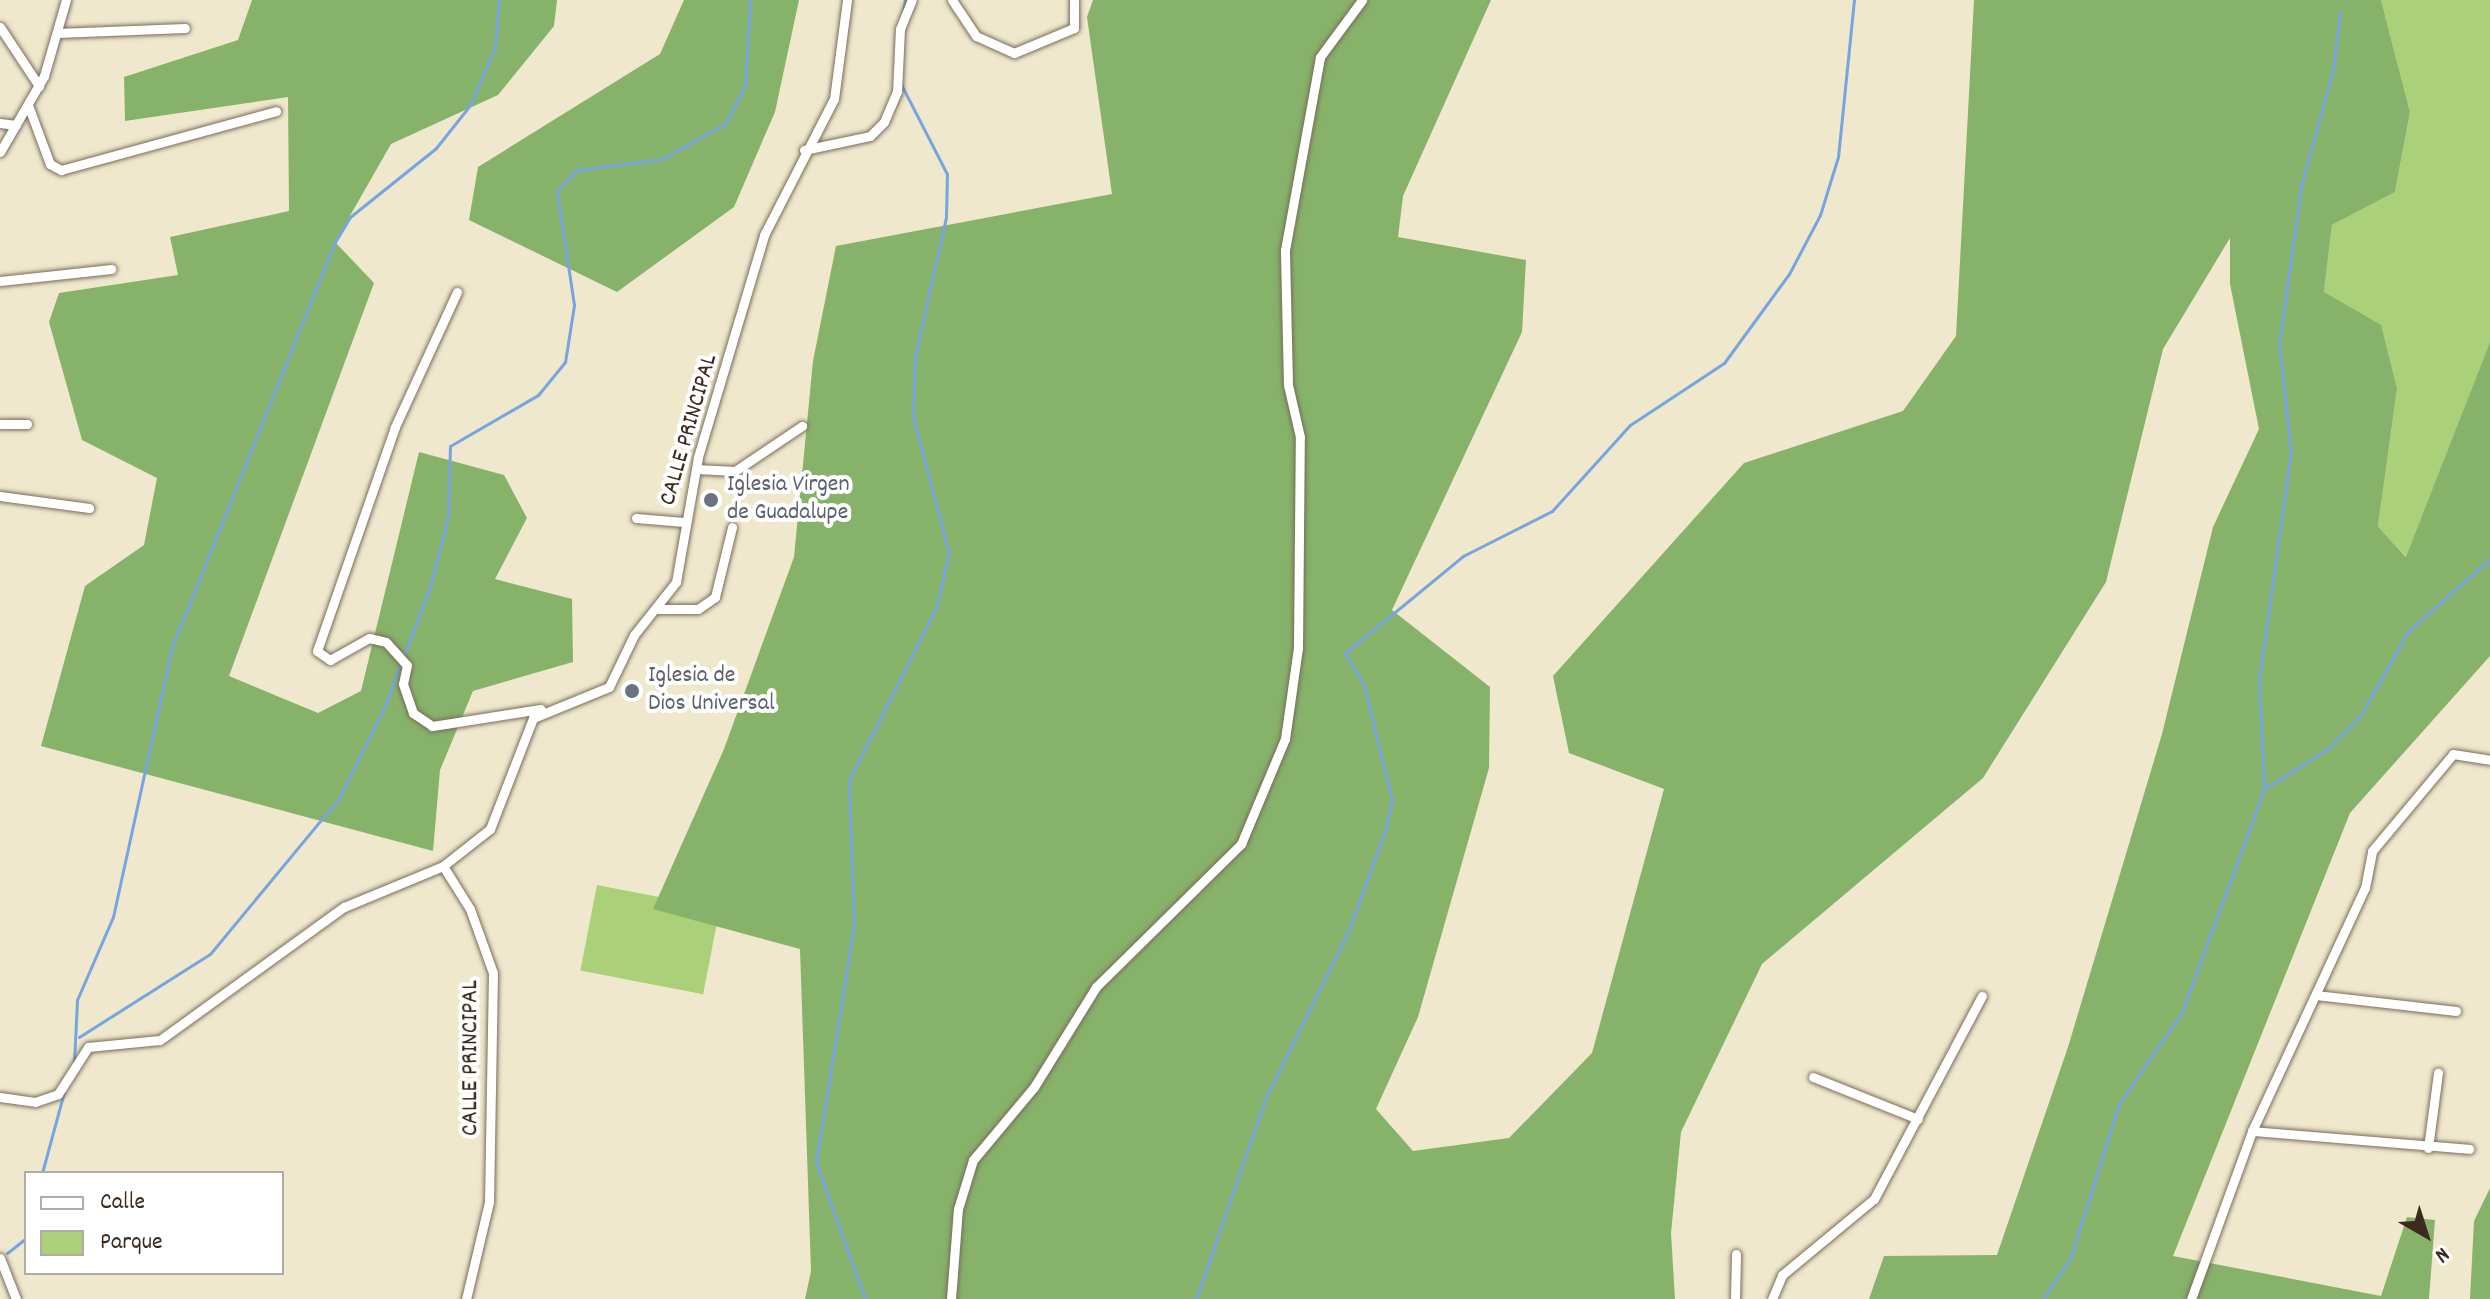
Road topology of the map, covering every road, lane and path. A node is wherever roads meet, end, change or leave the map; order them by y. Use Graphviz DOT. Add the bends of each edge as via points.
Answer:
graph roads {
  1 [pos="66,0"];
  2 [pos="847,0"];
  3 [pos="912,0"];
  4 [pos="952,0"];
  5 [pos="1074,0"];
  6 [pos="1362,0"];
  7 [pos="0,27"];
  8 [pos="185,28"];
  9 [pos="57,33"];
  10 [pos="39,86"];
  11 [pos="28,105"];
  12 [pos="276,111"];
  13 [pos="0,123"];
  14 [pos="16,125"];
  15 [pos="804,150"];
  16 [pos="0,152"];
  17 [pos="111,269"];
  18 [pos="0,281"];
  19 [pos="457,292"];
  20 [pos="0,424"];
  21 [pos="27,424"];
  22 [pos="802,426"];
  23 [pos="696,469"];
  24 [pos="0,496"];
  25 [pos="89,508"];
  26 [pos="636,518"];
  27 [pos="684,522"];
  28 [pos="732,527"];
  29 [pos="656,609"];
  30 [pos="545,709"];
  31 [pos="2490,760"];
  32 [pos="443,866"];
  33 [pos="2316,995"];
  34 [pos="1982,996"];
  35 [pos="2456,1011"];
  36 [pos="2438,1073"];
  37 [pos="1813,1077"];
  38 [pos="0,1097"];
  39 [pos="1918,1119"];
  40 [pos="2252,1131"];
  41 [pos="2428,1148"];
  42 [pos="2469,1149"];
  43 [pos="1736,1254"];
  44 [pos="0,1258"];
  45 [pos="16,1299"];
  46 [pos="466,1299"];
  47 [pos="951,1299"];
  48 [pos="1735,1299"];
  49 [pos="1772,1299"];
  50 [pos="2191,1299"];
  1 -- 9 [label="street"];
  2 -- 15 [label="street, CALLE PRINCIPAL" via="834,99"];
  3 -- 15 [label="street" via="900,29 897,92 884,122 870,136"];
  4 -- 5 [label="street" via="976,36 1014,53 1074,28"];
  6 -- 47 [label="street" via="1317,66 1285,250 1288,385 1300,437 1298,648 1285,739 1241,844 1096,987 1034,1087 973,1160 958,1209"];
  7 -- 10 [label="street"];
  8 -- 9 [label="street"];
  9 -- 10 [label="street"];
  10 -- 11 [label="street"];
  11 -- 12 [label="street" via="50,164 61,170"];
  11 -- 14 [label="street"];
  13 -- 14 [label="street"];
  14 -- 16 [label="street"];
  15 -- 23 [label="street, CALLE PRINCIPAL" via="764,235"];
  17 -- 18 [label="street"];
  19 -- 30 [label="street, CALLE PRINCIPAL" via="395,427 317,651 330,660 369,638 386,642 407,665 403,684 413,713 432,726"];
  20 -- 21 [label="street"];
  22 -- 23 [label="street" via="735,471"];
  23 -- 27 [label="street, CALLE PRINCIPAL"];
  24 -- 25 [label="street"];
  26 -- 27 [label="street"];
  27 -- 29 [label="street, CALLE PRINCIPAL" via="676,582"];
  28 -- 29 [label="street" via="715,597 698,609"];
  29 -- 30 [label="street, CALLE PRINCIPAL" via="604,692"];
  30 -- 32 [label="street" via="527,726 490,829"];
  31 -- 33 [label="street" via="2453,754 2384,830"];
  32 -- 38 [label="street" via="344,907 160,1040 88,1047 58,1094 35,1102"];
  32 -- 46 [label="street, CALLE PRINCIPAL" via="470,909 493,973 489,1202"];
  33 -- 35 [label="street"];
  33 -- 40 [label="street"];
  34 -- 39 [label="street"];
  36 -- 41 [label="street"];
  37 -- 39 [label="street"];
  39 -- 49 [label="street" via="1874,1199 1782,1275"];
  40 -- 41 [label="street"];
  40 -- 50 [label="street"];
  41 -- 42 [label="street"];
  43 -- 48 [label="street"];
  44 -- 45 [label="street"];
}
